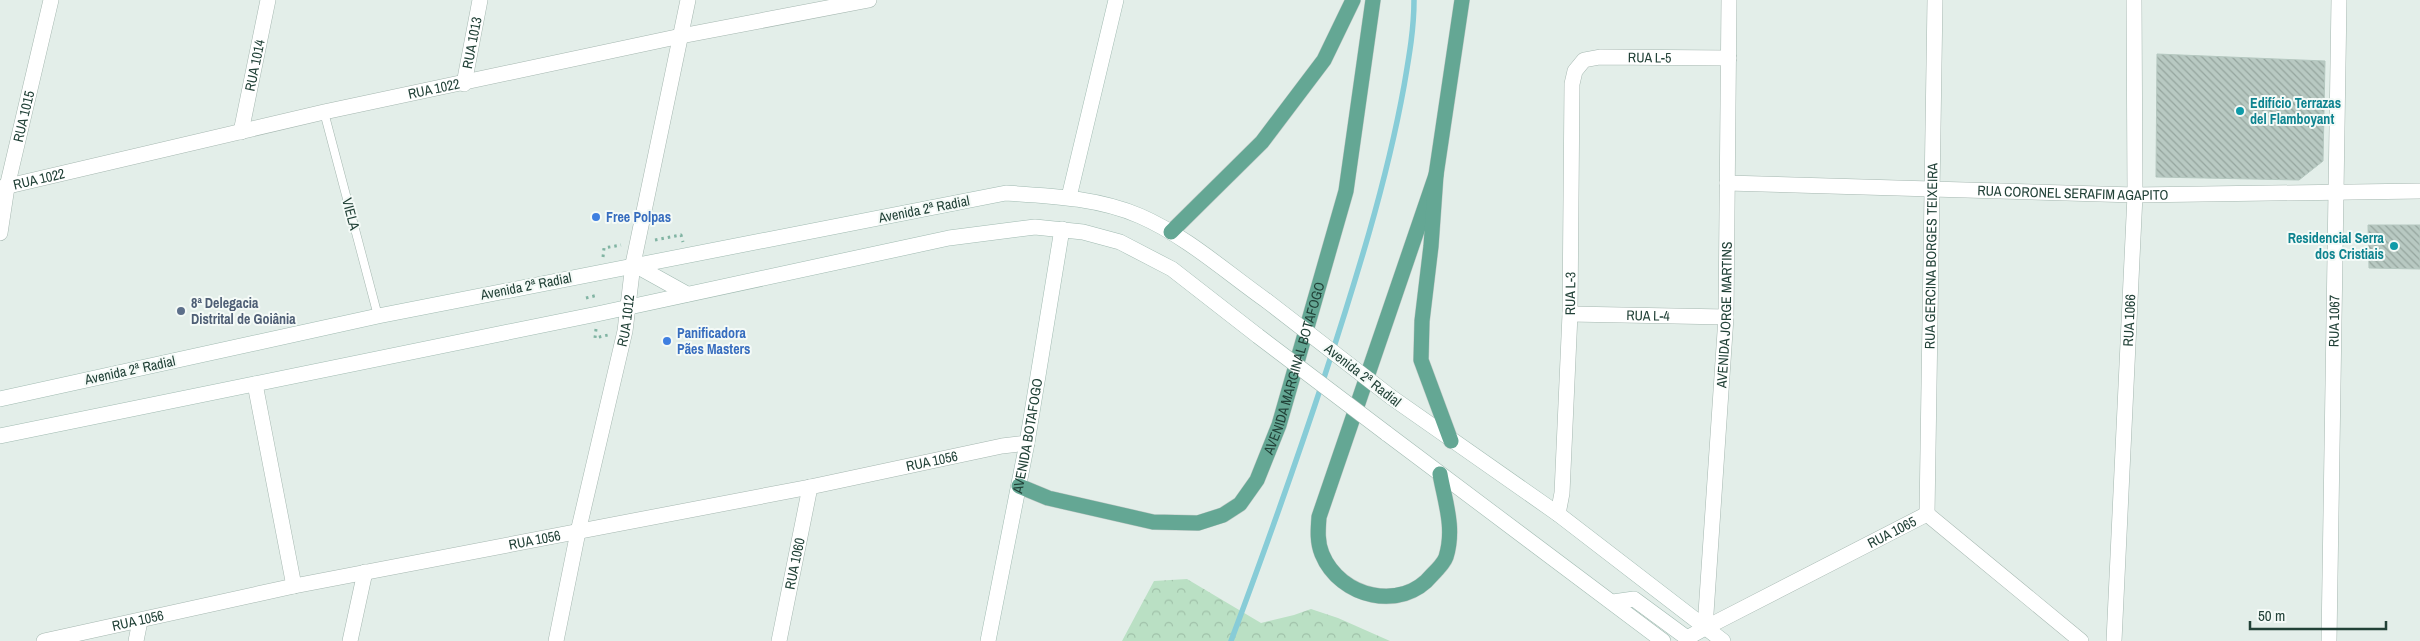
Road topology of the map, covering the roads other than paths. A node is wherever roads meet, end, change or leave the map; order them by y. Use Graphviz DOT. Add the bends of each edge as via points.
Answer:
graph roads {
  1 [pos="51,0"];
  2 [pos="268,0"];
  3 [pos="480,0"];
  4 [pos="688,0"];
  5 [pos="869,0"];
  6 [pos="1116,0"];
  7 [pos="1353,0"];
  8 [pos="1373,0"];
  9 [pos="1462,0"];
  10 [pos="1729,0"];
  11 [pos="1935,0"];
  12 [pos="2134,0"];
  13 [pos="2339,0"];
  14 [pos="681,36"];
  15 [pos="1728,58"];
  16 [pos="1575,71"];
  17 [pos="464,84"];
  18 [pos="324,112"];
  19 [pos="241,132"];
  20 [pos="1436,175"];
  21 [pos="1727,183"];
  22 [pos="4,187"];
  23 [pos="1933,190"];
  24 [pos="2337,191"];
  25 [pos="2420,192"];
  26 [pos="2134,195"];
  27 [pos="1069,197"];
  28 [pos="1062,229"];
  29 [pos="1171,232"];
  30 [pos="0,233"];
  31 [pos="633,264"];
  32 [pos="687,294"];
  33 [pos="628,307"];
  34 [pos="1570,314"];
  35 [pos="378,316"];
  36 [pos="1726,317"];
  37 [pos="255,384"];
  38 [pos="0,399"];
  39 [pos="0,436"];
  40 [pos="1451,441"];
  41 [pos="1027,443"];
  42 [pos="1440,474"];
  43 [pos="1018,486"];
  44 [pos="810,487"];
  45 [pos="1558,514"];
  46 [pos="1927,514"];
  47 [pos="578,532"];
  48 [pos="365,572"];
  49 [pos="294,586"];
  50 [pos="1613,602"];
  51 [pos="140,621"];
  52 [pos="1705,628"];
  53 [pos="44,641"];
  54 [pos="136,641"];
  55 [pos="350,641"];
  56 [pos="556,641"];
  57 [pos="779,641"];
  58 [pos="988,641"];
  59 [pos="1663,641"];
  60 [pos="1723,641"];
  61 [pos="2081,641"];
  62 [pos="2114,641"];
  63 [pos="2329,641"];
  1 -- 22 [label="street, RUA 1015"];
  2 -- 19 [label="street, RUA 1014"];
  3 -- 17 [label="street, RUA 1013"];
  4 -- 14 [label="street, RUA 1012"];
  5 -- 14 [label="street, RUA 1022"];
  6 -- 27 [label="street"];
  7 -- 29 [label="main road" via="1324,60 1262,142"];
  8 -- 43 [label="main road, AVENIDA MARGINAL BOTAFOGO" via="1346,192 1279,425 1257,480 1240,504 1223,515 1198,523 1153,522 1048,498"];
  9 -- 20 [label="main road"];
  10 -- 15 [label="street, AVENIDA JORGE MARTINS"];
  11 -- 23 [label="street, RUA GERCINA BORGES TEIXEIRA"];
  12 -- 26 [label="street, RUA 1066"];
  13 -- 24 [label="street, RUA 1067"];
  14 -- 17 [label="street, RUA 1022"];
  14 -- 31 [label="street, RUA 1012"];
  15 -- 16 [label="street, RUA L-5" via="1600,57 1584,60"];
  15 -- 21 [label="street, AVENIDA JORGE MARTINS"];
  16 -- 34 [label="street, RUA L-3" via="1572,84"];
  17 -- 18 [label="street, RUA 1022"];
  18 -- 19 [label="street, RUA 1022"];
  18 -- 35 [label="lane, VIELA"];
  19 -- 22 [label="street, RUA 1022"];
  20 -- 40 [label="main road" via="1421,360"];
  20 -- 42 [label="main road" via="1319,517 1322,555 1336,576 1358,591 1372,595 1400,595 1425,584 1446,558 1451,525"];
  21 -- 23 [label="street, RUA CORONEL SERAFIM AGAPITO"];
  21 -- 36 [label="street, AVENIDA JORGE MARTINS"];
  22 -- 30 [label="street, RUA 1015"];
  23 -- 26 [label="street, RUA CORONEL SERAFIM AGAPITO"];
  23 -- 46 [label="street, RUA GERCINA BORGES TEIXEIRA"];
  24 -- 25 [label="street, RUA CORONEL SERAFIM AGAPITO"];
  24 -- 26 [label="street, RUA CORONEL SERAFIM AGAPITO"];
  24 -- 63 [label="street, RUA 1067"];
  26 -- 62 [label="street, RUA 1066"];
  27 -- 29 [label="street, Avenida 2ª Radial" via="1140,216"];
  27 -- 31 [label="street, Avenida 2ª Radial" via="1006,193"];
  28 -- 32 [label="street" via="1035,227 949,238"];
  28 -- 41 [label="street, AVENIDA BOTAFOGO"];
  28 -- 42 [label="street, bridge" via="1120,242 1172,269"];
  29 -- 40 [label="street, Avenida 2ª Radial, bridge"];
  31 -- 32 [label="street"];
  31 -- 33 [label="street, RUA 1012"];
  31 -- 35 [label="street, Avenida 2ª Radial"];
  32 -- 33 [label="street"];
  33 -- 37 [label="street"];
  33 -- 47 [label="street, RUA 1012"];
  34 -- 36 [label="street, RUA L-4"];
  34 -- 45 [label="street, RUA L-3" via="1562,493"];
  35 -- 38 [label="street, Avenida 2ª Radial"];
  36 -- 52 [label="street, AVENIDA JORGE MARTINS"];
  37 -- 39 [label="street"];
  37 -- 49 [label="street"];
  40 -- 45 [label="street, Avenida 2ª Radial"];
  41 -- 43 [label="street, AVENIDA BOTAFOGO"];
  41 -- 44 [label="street, RUA 1056"];
  42 -- 50 [label="street"];
  43 -- 58 [label="street, AVENIDA BOTAFOGO"];
  44 -- 47 [label="street, RUA 1056"];
  44 -- 57 [label="street, RUA 1060"];
  45 -- 52 [label="street, Avenida 2ª Radial"];
  46 -- 52 [label="street, RUA 1065"];
  46 -- 61 [label="street, RUA 1065"];
  47 -- 48 [label="street, RUA 1056"];
  47 -- 56 [label="street, RUA 1012"];
  48 -- 49 [label="street, RUA 1056"];
  48 -- 55 [label="street"];
  49 -- 51 [label="street, RUA 1056"];
  50 -- 52 [label="street, RUA 1065" via="1634,599 1687,638"];
  50 -- 59 [label="street"];
  51 -- 53 [label="street, RUA 1056"];
  51 -- 54 [label="street"];
  52 -- 60 [label="street, Avenida 2ª Radial"];
}
